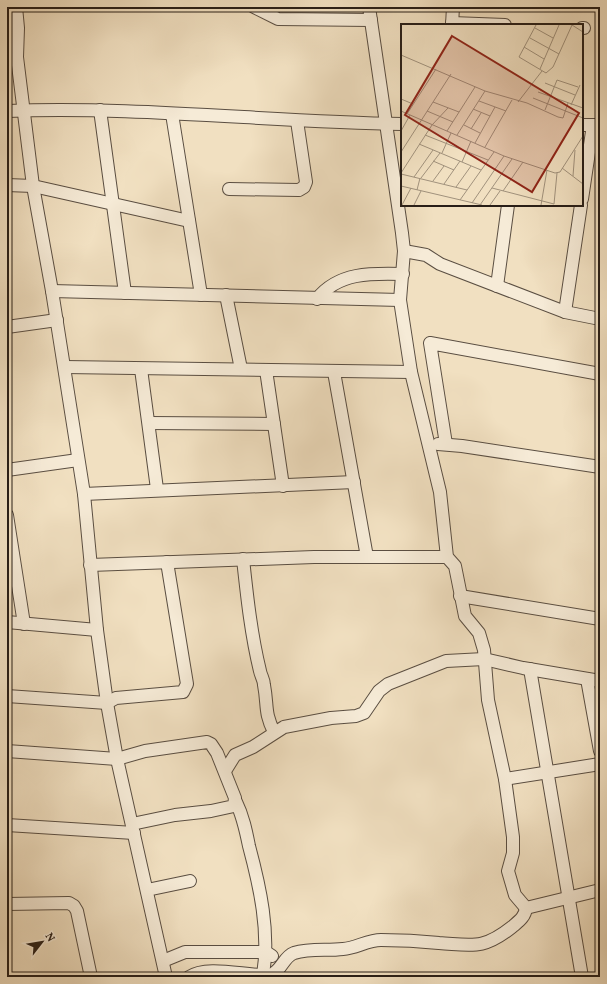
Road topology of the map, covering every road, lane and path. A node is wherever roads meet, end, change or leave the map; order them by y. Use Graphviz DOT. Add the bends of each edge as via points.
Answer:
graph roads {
  1 [pos="16,7"];
  2 [pos="254,7"];
  3 [pos="369,7"];
  4 [pos="453,7"];
  5 [pos="371,20"];
  6 [pos="452,24"];
  7 [pos="12,32"];
  8 [pos="25,110"];
  9 [pos="100,110"];
  10 [pos="7,111"];
  11 [pos="172,114"];
  12 [pos="297,121"];
  13 [pos="388,124"];
  14 [pos="401,124"];
  15 [pos="592,125"];
  16 [pos="7,185"];
  17 [pos="33,186"];
  18 [pos="229,189"];
  19 [pos="583,192"];
  20 [pos="114,204"];
  21 [pos="508,206"];
  22 [pos="581,206"];
  23 [pos="189,221"];
  24 [pos="404,251"];
  25 [pos="403,274"];
  26 [pos="497,286"];
  27 [pos="52,291"];
  28 [pos="125,293"];
  29 [pos="201,295"];
  30 [pos="226,295"];
  31 [pos="317,299"];
  32 [pos="400,300"];
  33 [pos="564,312"];
  34 [pos="600,319"];
  35 [pos="57,320"];
  36 [pos="7,327"];
  37 [pos="64,367"];
  38 [pos="141,369"];
  39 [pos="241,369"];
  40 [pos="266,370"];
  41 [pos="334,372"];
  42 [pos="411,372"];
  43 [pos="600,374"];
  44 [pos="148,424"];
  45 [pos="274,424"];
  46 [pos="429,444"];
  47 [pos="446,444"];
  48 [pos="78,460"];
  49 [pos="600,467"];
  50 [pos="7,470"];
  51 [pos="354,482"];
  52 [pos="283,486"];
  53 [pos="157,489"];
  54 [pos="84,494"];
  55 [pos="7,515"];
  56 [pos="366,557"];
  57 [pos="447,557"];
  58 [pos="243,559"];
  59 [pos="167,562"];
  60 [pos="90,565"];
  61 [pos="460,596"];
  62 [pos="600,619"];
  63 [pos="7,622"];
  64 [pos="24,624"];
  65 [pos="97,630"];
  66 [pos="484,659"];
  67 [pos="530,669"];
  68 [pos="587,679"];
  69 [pos="600,681"];
  70 [pos="7,696"];
  71 [pos="107,702"];
  72 [pos="274,732"];
  73 [pos="7,751"];
  74 [pos="600,751"];
  75 [pos="116,759"];
  76 [pos="600,764"];
  77 [pos="225,770"];
  78 [pos="546,772"];
  79 [pos="505,779"];
  80 [pos="236,802"];
  81 [pos="7,825"];
  82 [pos="133,828"];
  83 [pos="190,881"];
  84 [pos="147,890"];
  85 [pos="600,890"];
  86 [pos="568,898"];
  87 [pos="7,904"];
  88 [pos="526,908"];
  89 [pos="266,952"];
  90 [pos="163,961"];
  91 [pos="283,963"];
  92 [pos="263,975"];
  93 [pos="91,977"];
  94 [pos="166,977"];
  95 [pos="189,977"];
  96 [pos="582,977"];
  1 -- 7 [label="street"];
  2 -- 5 [label="street" via="278,20"];
  3 -- 5 [label="street"];
  4 -- 6 [label="street"];
  5 -- 13 [label="street"];
  7 -- 8 [label="street"];
  8 -- 9 [label="street"];
  8 -- 10 [label="street"];
  8 -- 17 [label="street"];
  9 -- 11 [label="street"];
  9 -- 20 [label="street"];
  11 -- 12 [label="street"];
  11 -- 23 [label="street"];
  12 -- 13 [label="street"];
  12 -- 18 [label="street" via="306,182 304,187 299,190"];
  13 -- 14 [label="street"];
  13 -- 24 [label="street"];
  15 -- 19 [label="street"];
  16 -- 17 [label="street"];
  17 -- 20 [label="street"];
  17 -- 27 [label="street"];
  20 -- 23 [label="street"];
  20 -- 28 [label="street"];
  21 -- 26 [label="street"];
  22 -- 33 [label="street"];
  23 -- 29 [label="street"];
  24 -- 25 [label="street"];
  24 -- 26 [label="street" via="426,255 440,264"];
  25 -- 31 [label="street" via="366,273 354,276 338,282"];
  25 -- 32 [label="street"];
  26 -- 33 [label="street"];
  27 -- 28 [label="street"];
  27 -- 35 [label="street"];
  28 -- 29 [label="street"];
  29 -- 30 [label="street"];
  30 -- 31 [label="street"];
  30 -- 39 [label="street"];
  31 -- 32 [label="street"];
  32 -- 42 [label="street"];
  33 -- 34 [label="street"];
  35 -- 36 [label="street"];
  35 -- 37 [label="street"];
  37 -- 38 [label="street"];
  37 -- 48 [label="street"];
  38 -- 39 [label="street"];
  38 -- 44 [label="street"];
  39 -- 40 [label="street"];
  40 -- 41 [label="street"];
  40 -- 45 [label="street"];
  41 -- 42 [label="street"];
  41 -- 51 [label="street"];
  42 -- 46 [label="street"];
  43 -- 47 [label="street" via="430,343"];
  44 -- 45 [label="street"];
  44 -- 53 [label="street"];
  45 -- 52 [label="street"];
  46 -- 47 [label="street"];
  46 -- 57 [label="street" via="440,492"];
  47 -- 49 [label="street"];
  48 -- 50 [label="street"];
  48 -- 54 [label="street"];
  51 -- 52 [label="street"];
  51 -- 56 [label="street"];
  52 -- 53 [label="street"];
  53 -- 54 [label="street"];
  54 -- 60 [label="street"];
  55 -- 64 [label="street"];
  56 -- 57 [label="street"];
  56 -- 58 [label="street"];
  57 -- 61 [label="street" via="455,566"];
  58 -- 59 [label="street"];
  58 -- 72 [label="street" via="249,611 265,688 265,706 268,721"];
  59 -- 60 [label="street"];
  59 -- 71 [label="street" via="186,688 180,693 116,698"];
  60 -- 65 [label="street"];
  61 -- 62 [label="street"];
  61 -- 66 [label="street" via="465,616 479,633"];
  63 -- 64 [label="street"];
  64 -- 65 [label="street"];
  65 -- 71 [label="street"];
  66 -- 67 [label="street"];
  66 -- 72 [label="street" via="446,661 393,681 379,691 367,709 356,716 291,724"];
  66 -- 79 [label="street" via="488,700"];
  67 -- 68 [label="street"];
  67 -- 78 [label="street"];
  68 -- 69 [label="street"];
  68 -- 74 [label="street"];
  70 -- 71 [label="street"];
  71 -- 75 [label="street"];
  72 -- 77 [label="street" via="253,747 235,755"];
  73 -- 75 [label="street"];
  75 -- 77 [label="street" via="145,751 207,742 212,744 218,753"];
  75 -- 82 [label="street"];
  76 -- 78 [label="street"];
  77 -- 80 [label="street"];
  78 -- 79 [label="street"];
  78 -- 86 [label="street"];
  79 -- 88 [label="street" via="513,837 513,853 508,870 515,895"];
  80 -- 82 [label="street" via="232,807 175,815"];
  80 -- 89 [label="street" via="258,877 267,942"];
  81 -- 82 [label="street"];
  82 -- 84 [label="street"];
  83 -- 84 [label="street"];
  84 -- 90 [label="street"];
  85 -- 86 [label="street"];
  86 -- 88 [label="street"];
  86 -- 96 [label="street"];
  87 -- 93 [label="street" via="69,903 74,906"];
  88 -- 91 [label="street" via="520,921 501,935 479,945 375,941 344,949 295,953"];
  89 -- 90 [label="street" via="185,952"];
  89 -- 91 [label="street"];
  89 -- 92 [label="street"];
  90 -- 94 [label="street"];
  91 -- 92 [label="street" via="276,972"];
  92 -- 95 [label="street" via="212,972"];
}
